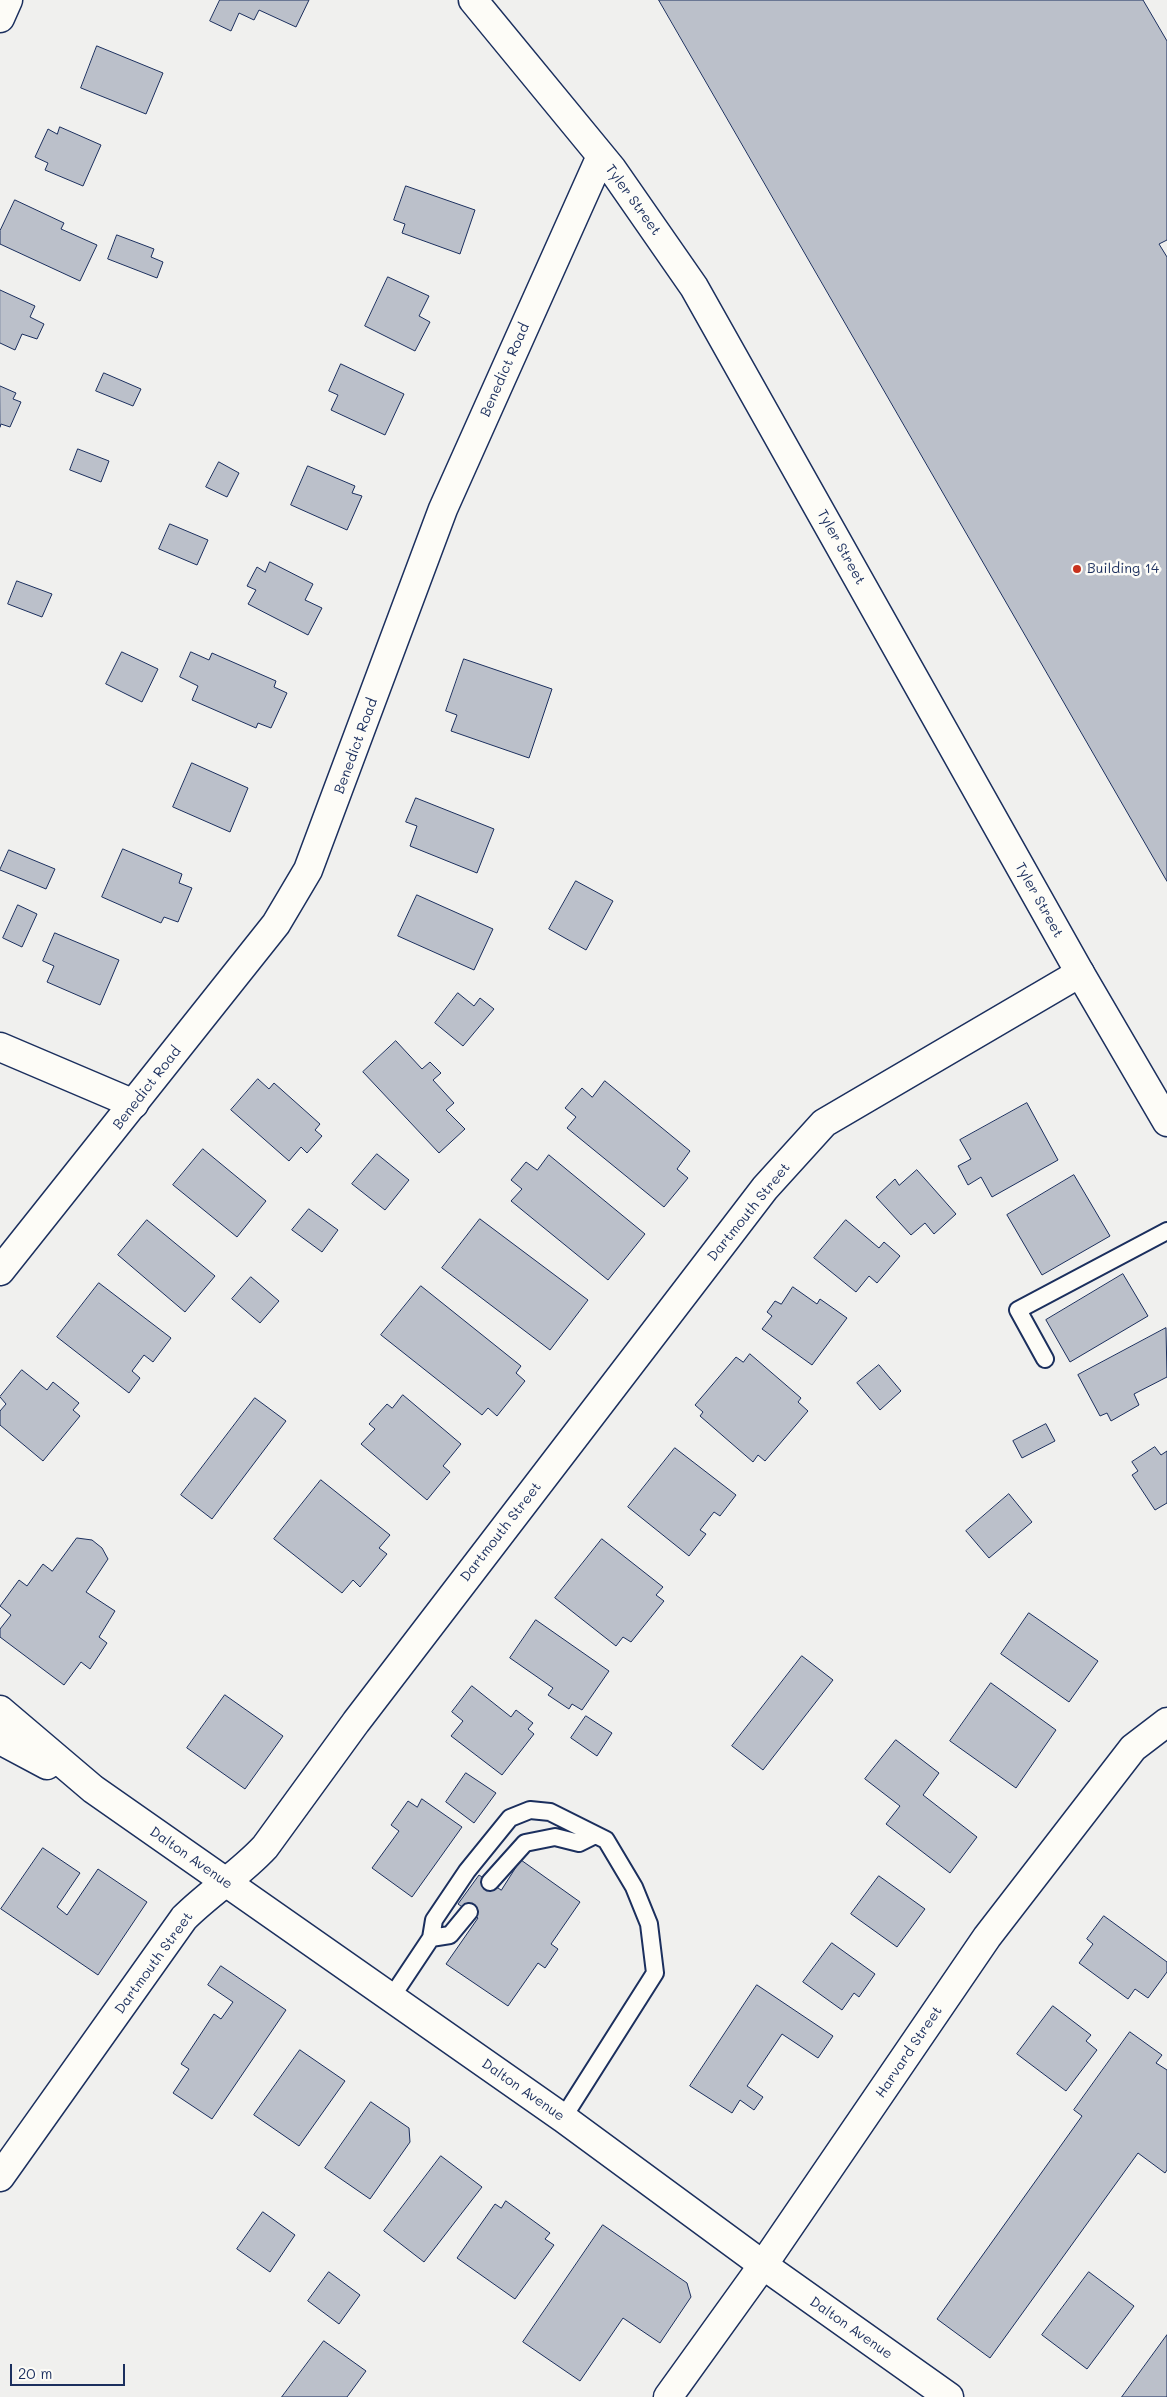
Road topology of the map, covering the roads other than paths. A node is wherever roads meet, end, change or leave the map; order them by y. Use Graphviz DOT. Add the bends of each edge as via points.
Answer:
graph roads {
  1 [pos="8,0"];
  2 [pos="472,0"];
  3 [pos="0,18"];
  4 [pos="601,156"];
  5 [pos="1080,973"];
  6 [pos="0,1047"];
  7 [pos="134,1104"];
  8 [pos="1167,1122"];
  9 [pos="1167,1231"];
  10 [pos="0,1271"];
  11 [pos="1044,1358"];
  12 [pos="0,1710"];
  13 [pos="1167,1722"];
  14 [pos="0,1740"];
  15 [pos="93,1788"];
  16 [pos="595,1835"];
  17 [pos="490,1882"];
  18 [pos="227,1883"];
  19 [pos="469,1912"];
  20 [pos="431,1938"];
  21 [pos="391,1998"];
  22 [pos="564,2118"];
  23 [pos="0,2177"];
  24 [pos="763,2265"];
  25 [pos="668,2397"];
  26 [pos="949,2397"];
  1 -- 3 [label="street"];
  2 -- 4 [label="street, Tyler Street"];
  4 -- 5 [label="street, Tyler Street" via="694,287"];
  4 -- 7 [label="street, Benedict Road" via="443,509 308,870 276,924"];
  5 -- 8 [label="street, Tyler Street"];
  5 -- 18 [label="street, Dartmouth Street" via="824,1123 765,1188 356,1722 265,1847"];
  6 -- 7 [label="street"];
  7 -- 10 [label="street, Benedict Road"];
  9 -- 11 [label="lane" via="1018,1310"];
  12 -- 15 [label="street, Dalton Avenue"];
  13 -- 24 [label="street, Harvard Street" via="1133,1748 987,1937"];
  14 -- 15 [label="street, Dalton Avenue"];
  15 -- 18 [label="street, Dalton Avenue"];
  16 -- 17 [label="lane" via="579,1843 555,1837 525,1843"];
  16 -- 20 [label="lane" via="550,1812 530,1810 510,1818 467,1871 434,1920"];
  16 -- 22 [label="lane" via="606,1840 634,1886 649,1924 655,1973"];
  18 -- 21 [label="street, Dalton Avenue"];
  18 -- 23 [label="street, Dartmouth Street" via="204,1898 184,1918"];
  19 -- 20 [label="lane" via="450,1935"];
  20 -- 21 [label="lane"];
  21 -- 22 [label="street, Dalton Avenue"];
  22 -- 24 [label="street, Dalton Avenue"];
  24 -- 25 [label="street, Harvard Street"];
  24 -- 26 [label="street, Dalton Avenue"];
}
